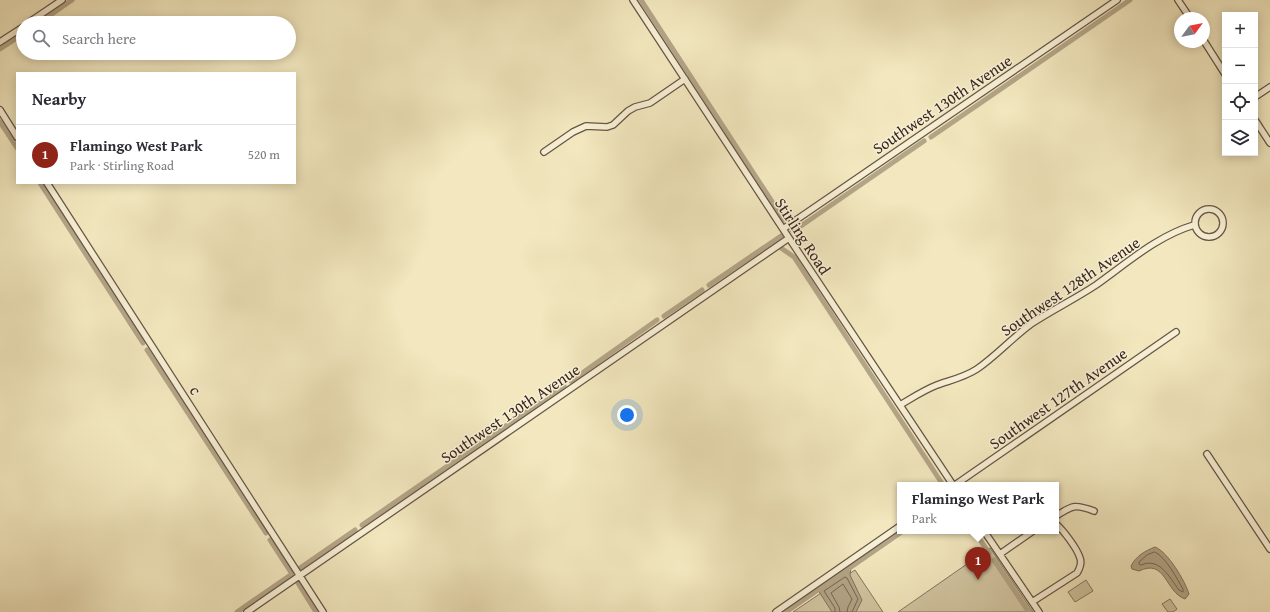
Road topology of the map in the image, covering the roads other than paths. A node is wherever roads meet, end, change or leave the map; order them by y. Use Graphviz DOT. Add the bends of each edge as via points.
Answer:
graph roads {
  1 [pos="62,0"];
  2 [pos="634,0"];
  3 [pos="1117,0"];
  4 [pos="1178,0"];
  5 [pos="1186,12"];
  6 [pos="38,16"];
  7 [pos="16,32"];
  8 [pos="0,42"];
  9 [pos="1208,48"];
  10 [pos="1222,69"];
  11 [pos="685,79"];
  12 [pos="1270,87"];
  13 [pos="1258,95"];
  14 [pos="0,110"];
  15 [pos="1258,125"];
  16 [pos="16,135"];
  17 [pos="1270,143"];
  18 [pos="544,152"];
  19 [pos="48,184"];
  20 [pos="1194,225"];
  21 [pos="783,229"];
  22 [pos="788,238"];
  23 [pos="1176,332"];
  24 [pos="900,405"];
  25 [pos="1207,454"];
  26 [pos="952,482"];
  27 [pos="958,482"];
  28 [pos="1094,511"];
  29 [pos="1059,514"];
  30 [pos="897,528"];
  31 [pos="1059,528"];
  32 [pos="986,534"];
  33 [pos="1029,534"];
  34 [pos="1270,549"];
  35 [pos="1000,554"];
  36 [pos="299,575"];
  37 [pos="1032,602"];
  38 [pos="246,612"];
  39 [pos="323,612"];
  40 [pos="776,612"];
  41 [pos="1039,612"];
  1 -- 6 [label="street"];
  2 -- 11 [label="street, Stirling Road"];
  3 -- 21 [label="street, Southwest 130th Avenue"];
  4 -- 5 [label="street"];
  7 -- 8 [label="street"];
  9 -- 10 [label="street"];
  11 -- 18 [label="street" via="661,96 628,111 613,125 586,126"];
  11 -- 21 [label="street, Stirling Road"];
  12 -- 13 [label="street"];
  14 -- 16 [label="street"];
  15 -- 17 [label="street"];
  19 -- 36 [label="street, c"];
  20 -- 20 [label="street" via="1198,213 1210,209 1221,215 1223,225 1219,233 1211,238 1202,236"];
  20 -- 24 [label="street, Southwest 128th Avenue" via="1159,241 1088,290 1031,324 974,370 924,390"];
  21 -- 22 [label="street, Stirling Road"];
  22 -- 24 [label="street, Stirling Road"];
  22 -- 36 [label="street, Southwest 130th Avenue"];
  23 -- 27 [label="street, Southwest 127th Avenue"];
  24 -- 26 [label="street, Stirling Road"];
  25 -- 34 [label="street"];
  28 -- 29 [label="street" via="1077,506"];
  30 -- 40 [label="street"];
  31 -- 37 [label="street" via="1081,558 1081,566 1077,573"];
  32 -- 35 [label="street"];
  33 -- 35 [label="street"];
  35 -- 37 [label="street"];
  36 -- 38 [label="street, Southwest 130th Avenue"];
  36 -- 39 [label="street, c"];
  37 -- 41 [label="street"];
}
